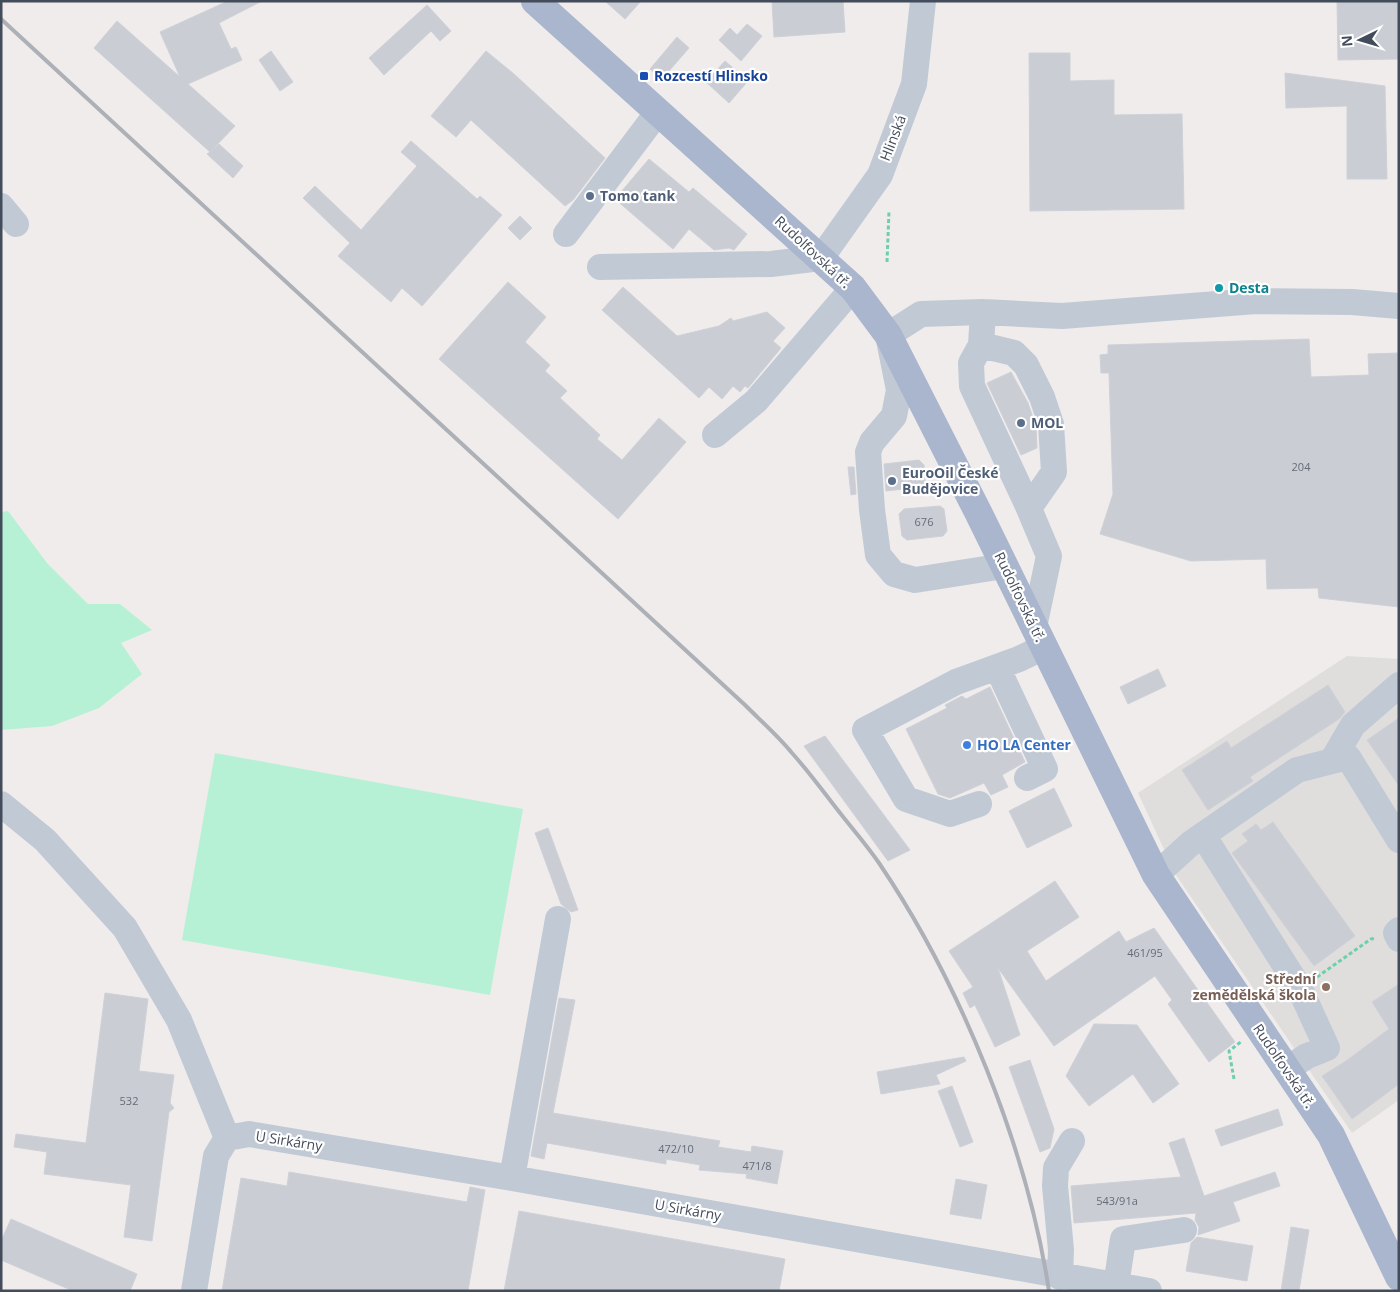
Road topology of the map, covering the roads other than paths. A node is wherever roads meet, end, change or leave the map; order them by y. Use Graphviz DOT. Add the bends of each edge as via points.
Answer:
graph roads {
  1 [pos="534,1"];
  2 [pos="923,1"];
  3 [pos="658,112"];
  4 [pos="566,234"];
  5 [pos="821,258"];
  6 [pos="600,267"];
  7 [pos="853,288"];
  8 [pos="1399,306"];
  9 [pos="983,312"];
  10 [pos="888,335"];
  11 [pos="981,345"];
  12 [pos="715,435"];
  13 [pos="1029,508"];
  14 [pos="1004,566"];
  15 [pos="1039,637"];
  16 [pos="997,667"];
  17 [pos="1399,684"];
  18 [pos="1332,761"];
  19 [pos="1027,778"];
  20 [pos="1,804"];
  21 [pos="978,804"];
  22 [pos="1203,835"];
  23 [pos="1399,840"];
  24 [pos="1156,876"];
  25 [pos="558,919"];
  26 [pos="1287,1069"];
  27 [pos="227,1138"];
  28 [pos="1072,1141"];
  29 [pos="512,1178"];
  30 [pos="1184,1230"];
  31 [pos="1060,1276"];
  32 [pos="1399,1276"];
  33 [pos="1100,1286"];
  34 [pos="194,1291"];
  35 [pos="1149,1291"];
  1 -- 3 [label="main road, Rudolfovská tř."];
  2 -- 5 [label="street, Hlinská" via="914,84 880,175"];
  3 -- 4 [label="street"];
  3 -- 5 [label="main road, Rudolfovská tř."];
  5 -- 6 [label="street" via="771,264"];
  5 -- 7 [label="main road, Rudolfovská tř."];
  7 -- 10 [label="main road, Rudolfovská tř."];
  7 -- 12 [label="street" via="756,401"];
  8 -- 9 [label="street" via="1256,301 1062,316"];
  9 -- 10 [label="street" via="921,314"];
  9 -- 11 [label="street"];
  10 -- 14 [label="main road, Rudolfovská tř."];
  10 -- 14 [label="street" via="899,390 894,416 872,442 868,452 878,555 894,574 916,580"];
  11 -- 13 [label="street" via="971,363 972,386"];
  11 -- 13 [label="street" via="1014,353 1026,365 1051,424 1054,472"];
  13 -- 15 [label="street" via="1048,556"];
  14 -- 15 [label="main road, Rudolfovská tř."];
  15 -- 16 [label="street"];
  15 -- 24 [label="main road, Rudolfovská tř."];
  16 -- 19 [label="street" via="1046,769"];
  16 -- 21 [label="street" via="956,682 865,730 906,798 950,814"];
  17 -- 18 [label="street" via="1354,725"];
  18 -- 22 [label="street" via="1297,770"];
  18 -- 23 [label="street" via="1348,757"];
  20 -- 27 [label="street" via="45,840 125,928 179,1020"];
  22 -- 24 [label="street"];
  22 -- 26 [label="street" via="1300,990 1327,1048"];
  24 -- 26 [label="main road, Rudolfovská tř."];
  25 -- 29 [label="street"];
  26 -- 32 [label="main road, Rudolfovská tř." via="1331,1135"];
  27 -- 29 [label="street, U Sirkárny" via="249,1134"];
  27 -- 34 [label="street" via="216,1156"];
  28 -- 31 [label="street" via="1056,1168"];
  29 -- 31 [label="street, U Sirkárny"];
  30 -- 33 [label="street" via="1123,1239"];
  31 -- 33 [label="street, U Sirkárny"];
  33 -- 35 [label="street, U Sirkárny"];
}
